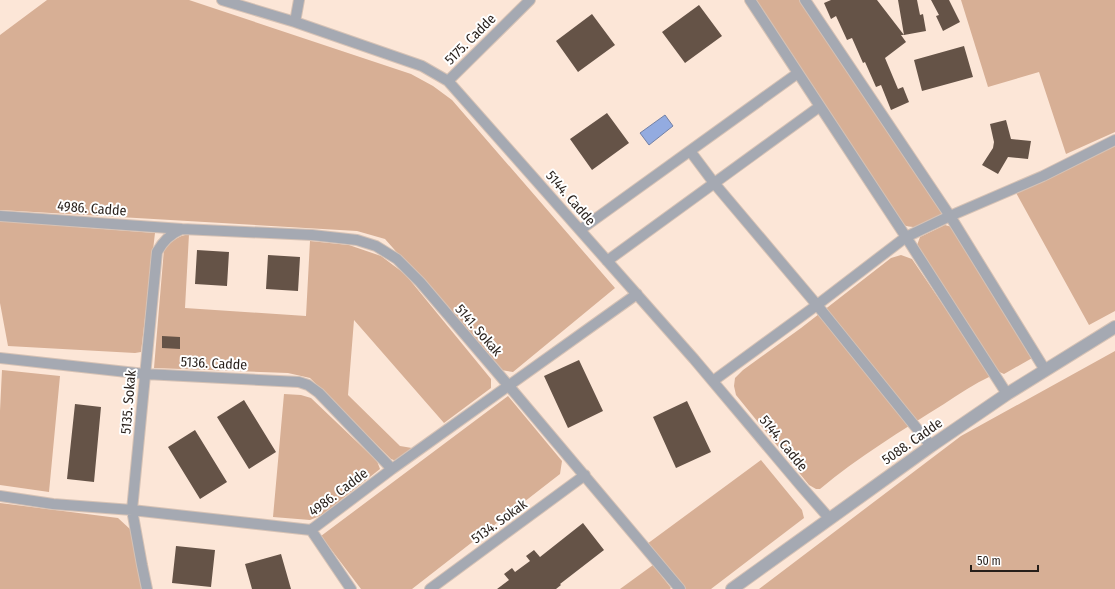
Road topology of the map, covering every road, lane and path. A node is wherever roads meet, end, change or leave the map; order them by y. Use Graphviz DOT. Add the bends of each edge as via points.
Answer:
graph roads {
  1 [pos="222,0"];
  2 [pos="299,0"];
  3 [pos="530,0"];
  4 [pos="750,0"];
  5 [pos="805,0"];
  6 [pos="241,3"];
  7 [pos="295,22"];
  8 [pos="798,73"];
  9 [pos="448,81"];
  10 [pos="819,107"];
  11 [pos="1115,140"];
  12 [pos="690,151"];
  13 [pos="714,183"];
  14 [pos="0,216"];
  15 [pos="950,216"];
  16 [pos="182,229"];
  17 [pos="580,230"];
  18 [pos="906,237"];
  19 [pos="607,261"];
  20 [pos="637,294"];
  21 [pos="817,305"];
  22 [pos="1115,327"];
  23 [pos="0,358"];
  24 [pos="1045,370"];
  25 [pos="145,374"];
  26 [pos="714,381"];
  27 [pos="508,385"];
  28 [pos="1007,394"];
  29 [pos="931,446"];
  30 [pos="392,469"];
  31 [pos="585,475"];
  32 [pos="0,496"];
  33 [pos="132,510"];
  34 [pos="829,518"];
  35 [pos="312,530"];
  36 [pos="148,589"];
  37 [pos="350,589"];
  38 [pos="430,589"];
  39 [pos="680,589"];
  40 [pos="732,589"];
  1 -- 6 [label="street, 5144. Cadde"];
  2 -- 7 [label="street"];
  3 -- 9 [label="street, 5175. Cadde"];
  4 -- 8 [label="street"];
  5 -- 15 [label="street"];
  6 -- 7 [label="street, 5144. Cadde"];
  7 -- 9 [label="street, 5144. Cadde" via="422,66"];
  8 -- 10 [label="street"];
  8 -- 12 [label="street"];
  9 -- 17 [label="street, 5144. Cadde"];
  10 -- 13 [label="street"];
  10 -- 18 [label="street"];
  11 -- 15 [label="street" via="1043,176"];
  12 -- 13 [label="street"];
  12 -- 17 [label="street"];
  13 -- 19 [label="street"];
  13 -- 21 [label="street"];
  14 -- 16 [label="street, 4986. Cadde"];
  15 -- 18 [label="street"];
  15 -- 24 [label="street"];
  16 -- 25 [label="street, 5135. Sokak" via="166,239 157,252"];
  16 -- 27 [label="street, 5141. Sokak" via="312,235 357,240 376,246 397,259 420,282"];
  17 -- 19 [label="street, 5144. Cadde"];
  18 -- 21 [label="street"];
  18 -- 28 [label="street"];
  19 -- 20 [label="street, 5144. Cadde"];
  20 -- 26 [label="street, 5144. Cadde"];
  20 -- 27 [label="street, 4986. Cadde"];
  21 -- 26 [label="street"];
  21 -- 29 [label="street"];
  22 -- 24 [label="street, 5088. Cadde"];
  23 -- 25 [label="street, 5136. Cadde"];
  24 -- 28 [label="street, 5088. Cadde"];
  25 -- 30 [label="street, 5136. Cadde" via="299,382 308,385 319,393"];
  25 -- 33 [label="street, 5135. Sokak"];
  26 -- 34 [label="street, 5144. Cadde"];
  27 -- 30 [label="street, 4986. Cadde"];
  27 -- 31 [label="street, 5141. Sokak"];
  28 -- 29 [label="street, 5088. Cadde"];
  29 -- 34 [label="street, 5088. Cadde"];
  30 -- 35 [label="street, 4986. Cadde"];
  31 -- 38 [label="street, 5134. Sokak"];
  31 -- 39 [label="street, 5141. Sokak"];
  32 -- 33 [label="street, 4986. Cadde" via="53,504"];
  33 -- 35 [label="street, 4986. Cadde"];
  33 -- 36 [label="street, 5135. Sokak"];
  34 -- 40 [label="street, 5088. Cadde"];
  35 -- 37 [label="street"];
}
